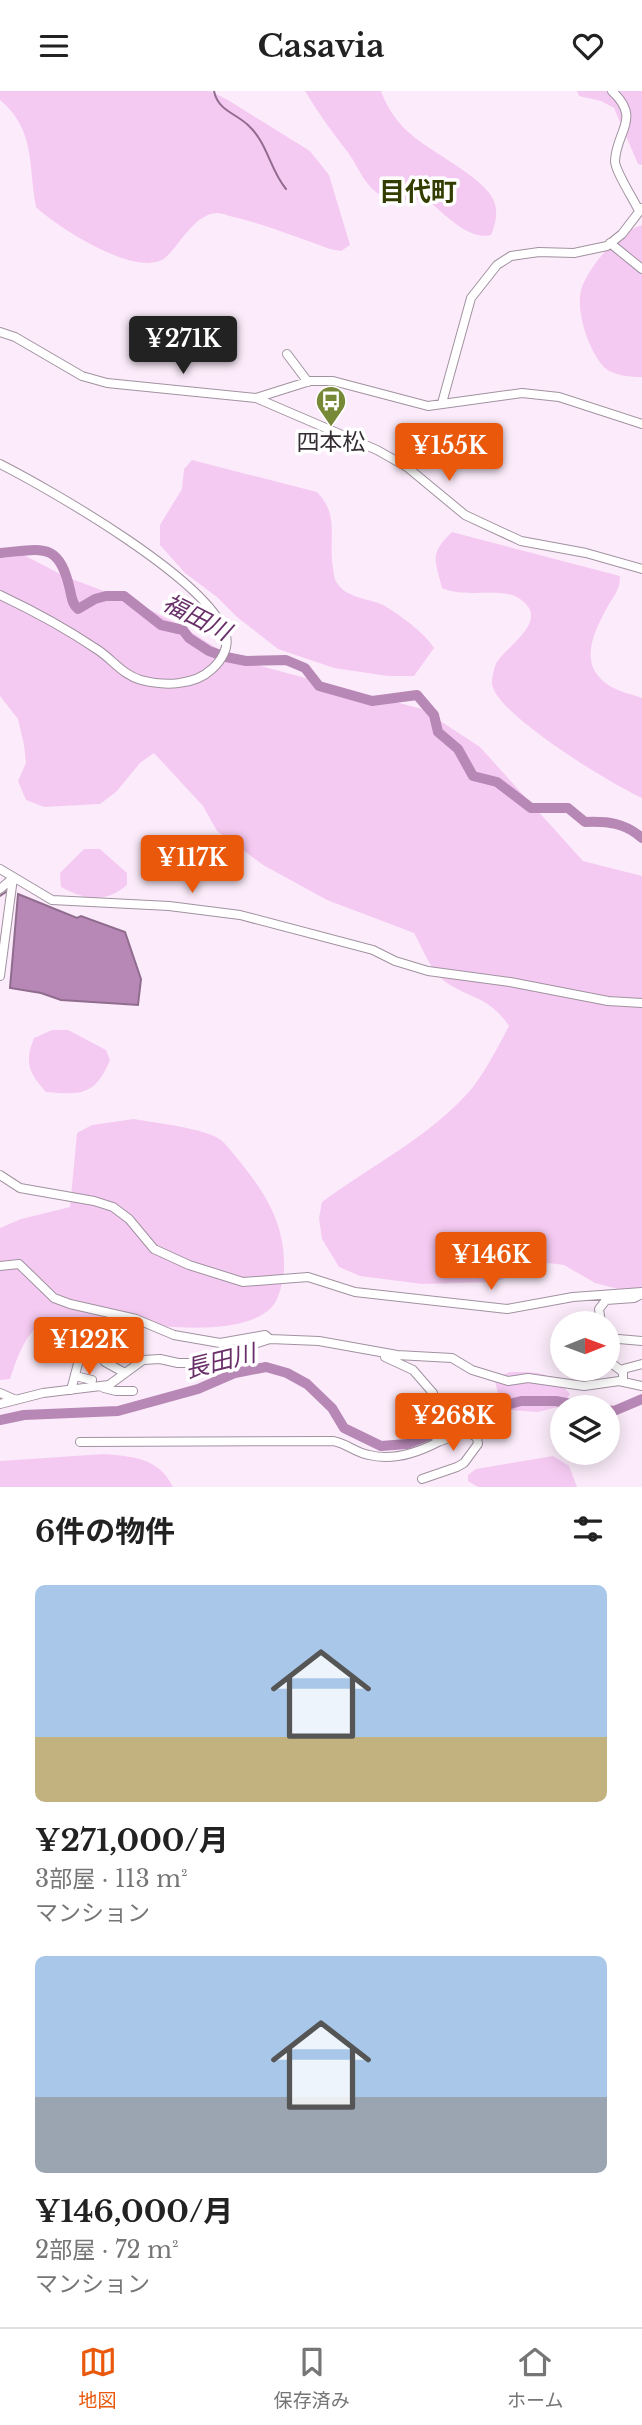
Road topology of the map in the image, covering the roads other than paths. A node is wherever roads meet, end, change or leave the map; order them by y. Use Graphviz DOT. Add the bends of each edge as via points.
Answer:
graph roads {
  1 [pos="612,91"];
  2 [pos="641,210"];
  3 [pos="610,243"];
  4 [pos="640,263"];
  5 [pos="0,334"];
  6 [pos="288,354"];
  7 [pos="308,382"];
  8 [pos="256,398"];
  9 [pos="442,403"];
  10 [pos="642,424"];
  11 [pos="0,464"];
  12 [pos="642,569"];
  13 [pos="0,595"];
  14 [pos="0,869"];
  15 [pos="13,878"];
  16 [pos="0,889"];
  17 [pos="0,976"];
  18 [pos="642,1003"];
  19 [pos="0,1175"];
  20 [pos="0,1266"];
  21 [pos="642,1293"];
  22 [pos="599,1311"];
  23 [pos="270,1339"];
  24 [pos="620,1340"];
  25 [pos="642,1341"];
  26 [pos="369,1350"];
  27 [pos="80,1356"];
  28 [pos="105,1362"];
  29 [pos="642,1363"];
  30 [pos="620,1370"];
  31 [pos="623,1372"];
  32 [pos="125,1373"];
  33 [pos="75,1376"];
  34 [pos="623,1382"];
  35 [pos="95,1383"];
  36 [pos="642,1386"];
  37 [pos="71,1390"];
  38 [pos="133,1391"];
  39 [pos="0,1393"];
  40 [pos="16,1400"];
  41 [pos="0,1404"];
  42 [pos="80,1442"];
  43 [pos="438,1442"];
  44 [pos="422,1479"];
  1 -- 2 [label="street" via="623,101 627,123 615,162 617,171"];
  2 -- 3 [label="street"];
  3 -- 4 [label="street"];
  3 -- 9 [label="street" via="597,250 511,256 497,265 471,298"];
  5 -- 8 [label="street" via="15,337 82,376 107,383"];
  6 -- 7 [label="street"];
  7 -- 8 [label="street"];
  7 -- 9 [label="street" via="333,381 428,405"];
  8 -- 12 [label="street" via="377,450 407,467 465,515 521,541"];
  9 -- 10 [label="street" via="522,393 559,397"];
  11 -- 13 [label="street" via="54,492 139,548 206,604 226,636 225,649 221,659 198,679 163,683 129,675 99,650"];
  14 -- 15 [label="street"];
  15 -- 16 [label="street"];
  15 -- 17 [label="street"];
  15 -- 18 [label="street" via="52,900 240,915 373,950 428,971"];
  19 -- 21 [label="street" via="20,1188 113,1207 154,1249 243,1282 308,1277 355,1292 507,1309 573,1297"];
  20 -- 23 [label="street" via="19,1264 54,1298 136,1319 174,1335 220,1343 265,1335"];
  21 -- 22 [label="street" via="606,1300"];
  23 -- 26 [label="street"];
  23 -- 32 [label="street" via="204,1363 143,1360"];
  24 -- 25 [label="street"];
  26 -- 34 [label="street" via="452,1358 472,1370 508,1381 528,1378 584,1386"];
  26 -- 43 [label="street" via="421,1377 433,1393 428,1420"];
  27 -- 33 [label="street"];
  28 -- 32 [label="street"];
  29 -- 31 [label="street"];
  30 -- 31 [label="street"];
  31 -- 34 [label="street"];
  32 -- 35 [label="street" via="109,1385"];
  33 -- 35 [label="street"];
  33 -- 37 [label="street"];
  34 -- 36 [label="street"];
  35 -- 37 [label="street"];
  35 -- 38 [label="street" via="116,1391"];
  37 -- 40 [label="street"];
  39 -- 40 [label="street"];
  40 -- 41 [label="street"];
  42 -- 43 [label="street" via="333,1441 369,1455 407,1456"];
  43 -- 44 [label="street" via="466,1432 477,1438 478,1444 464,1463"];
}
